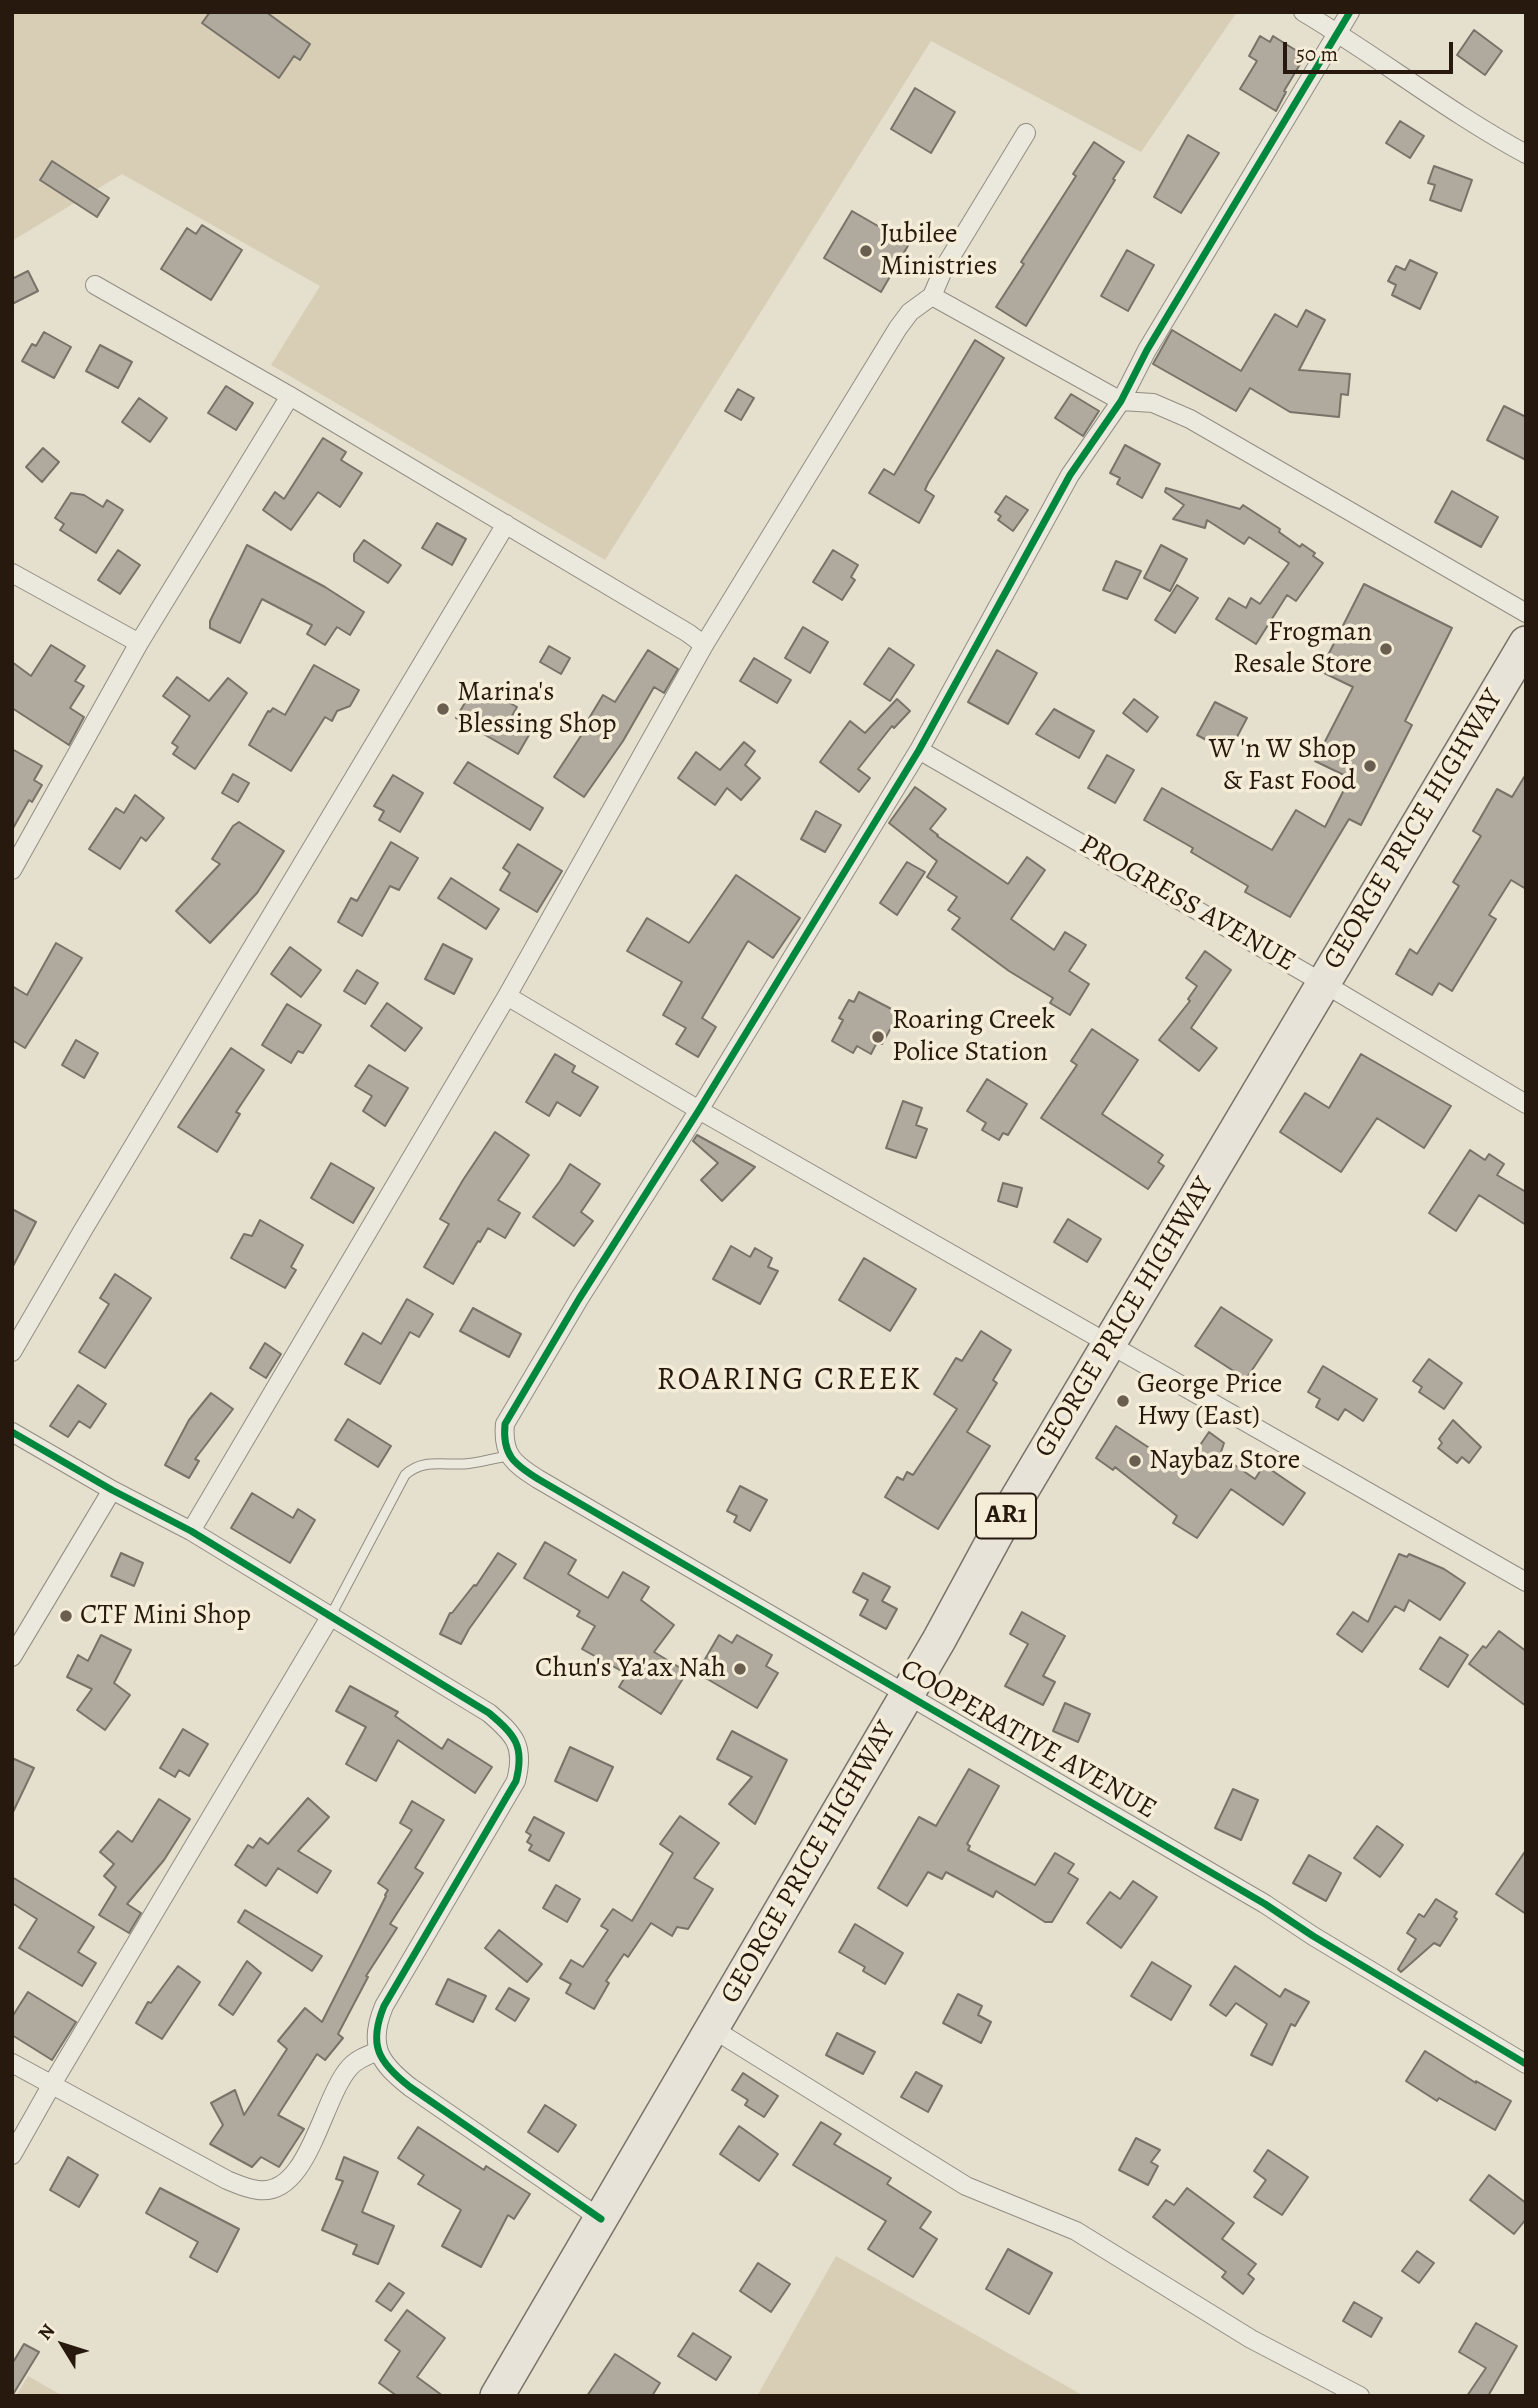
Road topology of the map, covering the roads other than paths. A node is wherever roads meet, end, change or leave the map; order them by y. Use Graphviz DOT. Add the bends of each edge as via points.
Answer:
graph roads {
  1 [pos="1303,12"];
  2 [pos="1350,12"];
  3 [pos="1338,33"];
  4 [pos="1026,133"];
  5 [pos="1526,154"];
  6 [pos="95,285"];
  7 [pos="932,296"];
  8 [pos="290,396"];
  9 [pos="1121,401"];
  10 [pos="506,524"];
  11 [pos="12,573"];
  12 [pos="1526,613"];
  13 [pos="1526,642"];
  14 [pos="139,643"];
  15 [pos="704,645"];
  16 [pos="919,750"];
  17 [pos="15,861"];
  18 [pos="1323,983"];
  19 [pos="507,996"];
  20 [pos="1526,1104"];
  21 [pos="699,1110"];
  22 [pos="1110,1344"];
  23 [pos="12,1352"];
  24 [pos="12,1432"];
  25 [pos="509,1456"];
  26 [pos="112,1490"];
  27 [pos="191,1531"];
  28 [pos="1526,1582"];
  29 [pos="330,1617"];
  30 [pos="12,1657"];
  31 [pos="907,1693"];
  32 [pos="713,2029"];
  33 [pos="378,2051"];
  34 [pos="12,2063"];
  35 [pos="1526,2064"];
  36 [pos="51,2086"];
  37 [pos="12,2155"];
  38 [pos="601,2220"];
  39 [pos="497,2396"];
  40 [pos="1360,2396"];
  1 -- 3 [label="street"];
  2 -- 3 [label="street"];
  3 -- 5 [label="street"];
  3 -- 9 [label="street" via="1147,350"];
  4 -- 7 [label="street" via="944,268"];
  6 -- 8 [label="street"];
  7 -- 9 [label="street"];
  7 -- 15 [label="street" via="898,328"];
  8 -- 10 [label="street"];
  8 -- 14 [label="street"];
  9 -- 12 [label="street" via="1153,404 1190,419"];
  9 -- 16 [label="street" via="1070,475"];
  10 -- 15 [label="street"];
  10 -- 23 [label="street"];
  11 -- 14 [label="street"];
  13 -- 18 [label="highway, GEORGE PRICE HIGHWAY / AR1"];
  14 -- 17 [label="street"];
  15 -- 19 [label="street"];
  16 -- 18 [label="street, PROGRESS AVENUE"];
  16 -- 21 [label="street"];
  18 -- 20 [label="street, PROGRESS AVENUE"];
  18 -- 22 [label="highway, GEORGE PRICE HIGHWAY / AR1"];
  19 -- 21 [label="street"];
  19 -- 27 [label="street"];
  21 -- 22 [label="street"];
  21 -- 25 [label="street" via="505,1424 503,1438"];
  22 -- 28 [label="street"];
  22 -- 31 [label="highway, GEORGE PRICE HIGHWAY / AR1"];
  24 -- 26 [label="street"];
  25 -- 29 [label="lane" via="414,1466"];
  25 -- 31 [label="street, COOPERATIVE AVENUE" via="538,1479"];
  26 -- 27 [label="street"];
  26 -- 30 [label="street"];
  27 -- 29 [label="street"];
  29 -- 33 [label="street" via="489,1713 507,1728 521,1761 505,1803 384,2006 377,2024"];
  29 -- 36 [label="street"];
  31 -- 32 [label="highway, GEORGE PRICE HIGHWAY / AR1"];
  31 -- 35 [label="street, COOPERATIVE AVENUE"];
  32 -- 38 [label="highway, GEORGE PRICE HIGHWAY / AR1"];
  32 -- 40 [label="street" via="966,2186 1076,2231 1251,2339"];
  33 -- 36 [label="street" via="351,2065 340,2081 299,2168 275,2189 260,2191 227,2180"];
  33 -- 38 [label="street" via="384,2064 410,2087"];
  34 -- 36 [label="street"];
  36 -- 37 [label="street"];
  38 -- 39 [label="highway, GEORGE PRICE HIGHWAY / AR1"];
}
